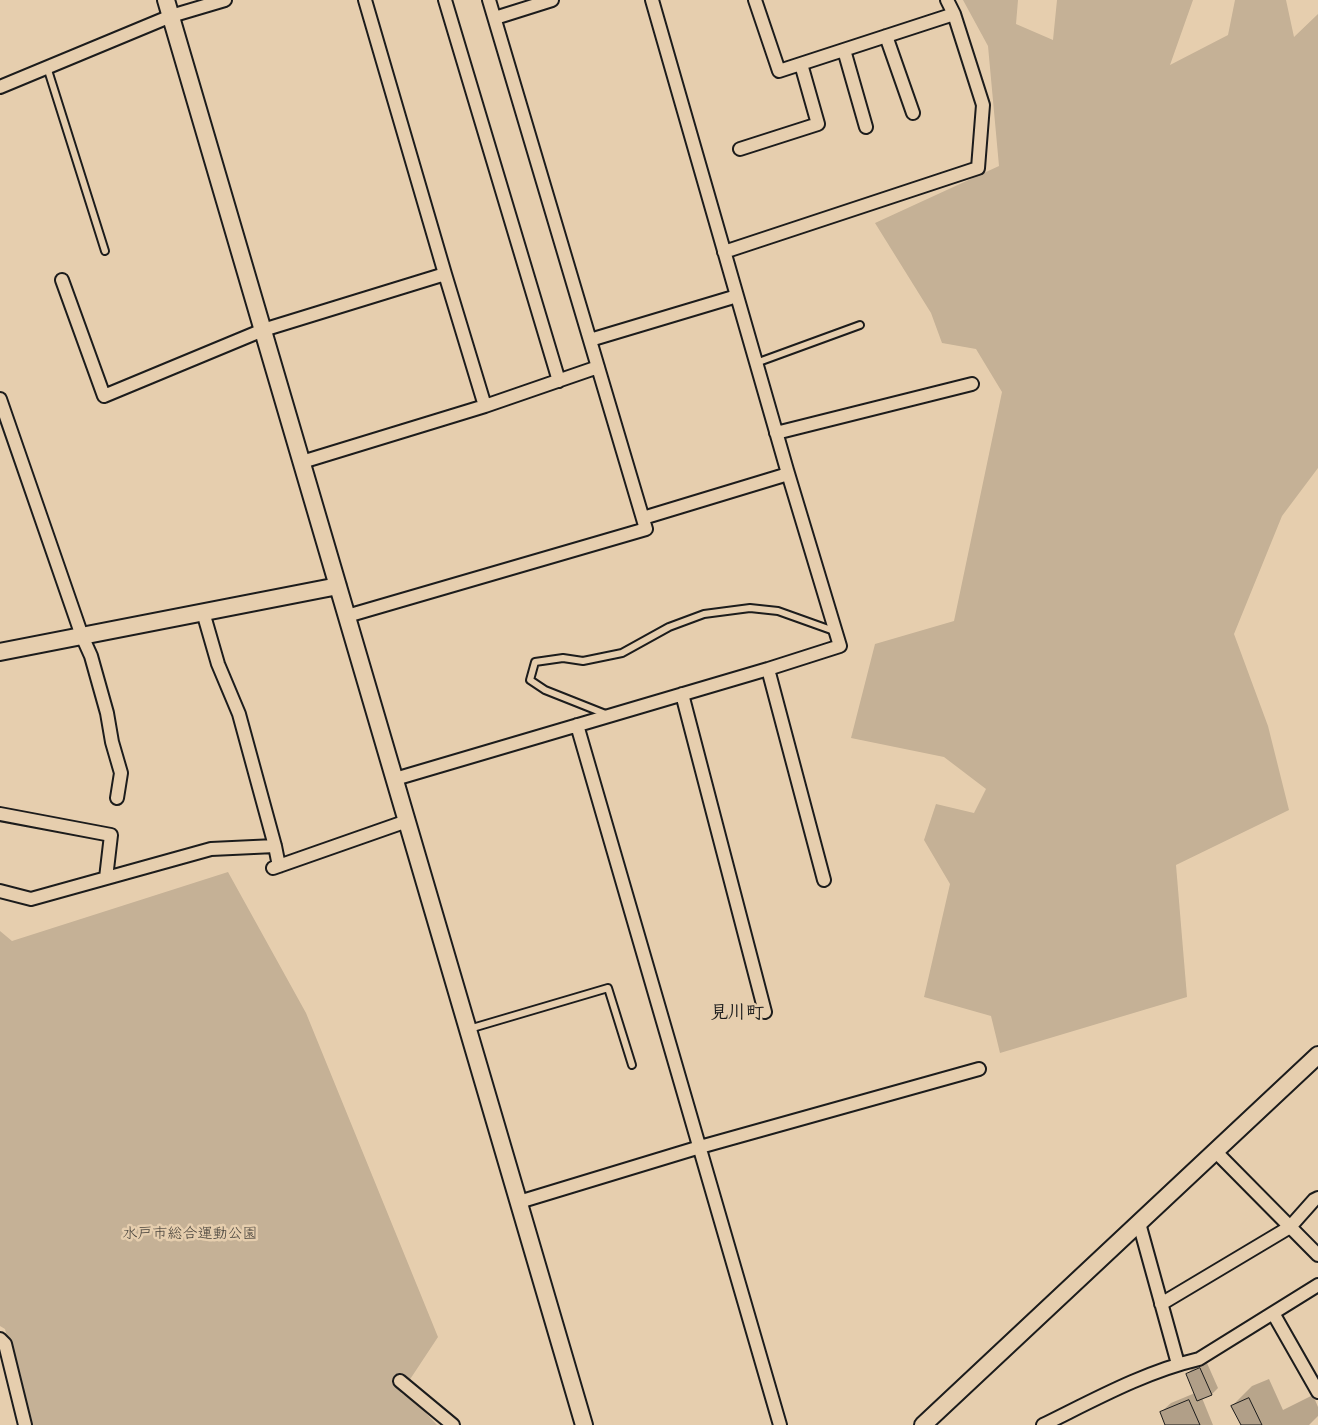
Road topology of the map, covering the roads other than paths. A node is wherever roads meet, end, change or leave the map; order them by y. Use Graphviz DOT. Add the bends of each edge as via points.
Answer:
graph roads {
  1 [pos="166,0"];
  2 [pos="226,0"];
  3 [pos="366,0"];
  4 [pos="445,0"];
  5 [pos="489,0"];
  6 [pos="552,0"];
  7 [pos="652,0"];
  8 [pos="755,0"];
  9 [pos="947,0"];
  10 [pos="954,14"];
  11 [pos="171,16"];
  12 [pos="495,18"];
  13 [pos="886,36"];
  14 [pos="844,50"];
  15 [pos="801,64"];
  16 [pos="48,67"];
  17 [pos="0,87"];
  18 [pos="913,112"];
  19 [pos="866,126"];
  20 [pos="740,149"];
  21 [pos="105,251"];
  22 [pos="724,252"];
  23 [pos="444,274"];
  24 [pos="62,280"];
  25 [pos="737,296"];
  26 [pos="860,325"];
  27 [pos="263,330"];
  28 [pos="590,340"];
  29 [pos="756,363"];
  30 [pos="598,367"];
  31 [pos="559,381"];
  32 [pos="972,384"];
  33 [pos="0,399"];
  34 [pos="485,406"];
  35 [pos="776,433"];
  36 [pos="302,462"];
  37 [pos="788,474"];
  38 [pos="643,518"];
  39 [pos="338,586"];
  40 [pos="203,612"];
  41 [pos="347,616"];
  42 [pos="836,632"];
  43 [pos="82,636"];
  44 [pos="0,652"];
  45 [pos="768,669"];
  46 [pos="682,694"];
  47 [pos="609,716"];
  48 [pos="577,725"];
  49 [pos="395,779"];
  50 [pos="117,798"];
  51 [pos="0,814"];
  52 [pos="407,821"];
  53 [pos="275,846"];
  54 [pos="106,878"];
  55 [pos="824,880"];
  56 [pos="0,891"];
  57 [pos="765,1012"];
  58 [pos="468,1029"];
  59 [pos="1318,1055"];
  60 [pos="632,1065"];
  61 [pos="978,1069"];
  62 [pos="700,1147"];
  63 [pos="1216,1152"];
  64 [pos="1318,1198"];
  65 [pos="519,1202"];
  66 [pos="1139,1223"];
  67 [pos="1290,1227"];
  68 [pos="1318,1255"];
  69 [pos="1318,1285"];
  70 [pos="1161,1304"];
  71 [pos="1273,1313"];
  72 [pos="0,1339"];
  73 [pos="1178,1364"];
  74 [pos="400,1381"];
  75 [pos="1318,1392"];
  76 [pos="26,1425"];
  77 [pos="453,1425"];
  78 [pos="584,1425"];
  79 [pos="780,1425"];
  80 [pos="923,1425"];
  81 [pos="1044,1425"];
  1 -- 11 [label="street"];
  2 -- 11 [label="street"];
  3 -- 23 [label="street"];
  4 -- 31 [label="street"];
  5 -- 12 [label="street"];
  6 -- 12 [label="street"];
  7 -- 22 [label="street"];
  8 -- 15 [label="street" via="779,71"];
  9 -- 10 [label="street"];
  10 -- 13 [label="street"];
  10 -- 22 [label="street" via="983,104 978,168"];
  11 -- 16 [label="street"];
  11 -- 27 [label="street"];
  12 -- 28 [label="street"];
  13 -- 14 [label="street"];
  13 -- 18 [label="street"];
  14 -- 15 [label="street"];
  14 -- 19 [label="street"];
  15 -- 20 [label="street" via="818,124"];
  16 -- 17 [label="street"];
  16 -- 21 [label="lane"];
  22 -- 25 [label="street"];
  23 -- 27 [label="street"];
  23 -- 34 [label="street"];
  24 -- 27 [label="street" via="104,396"];
  25 -- 28 [label="street"];
  25 -- 29 [label="street"];
  26 -- 29 [label="lane"];
  27 -- 36 [label="street"];
  28 -- 30 [label="street"];
  29 -- 35 [label="street"];
  30 -- 31 [label="street"];
  30 -- 38 [label="street"];
  31 -- 34 [label="street"];
  32 -- 35 [label="street"];
  33 -- 43 [label="street"];
  34 -- 36 [label="street"];
  35 -- 37 [label="street"];
  36 -- 39 [label="street"];
  37 -- 38 [label="street"];
  37 -- 42 [label="street"];
  38 -- 41 [label="street" via="646,529"];
  39 -- 40 [label="street"];
  39 -- 41 [label="street"];
  40 -- 43 [label="street"];
  40 -- 53 [label="street" via="218,664 239,714"];
  41 -- 49 [label="street"];
  42 -- 45 [label="street" via="840,646"];
  42 -- 47 [label="lane" via="778,611 750,608 704,614 669,627 622,653 583,662 563,658 535,662 530,680 545,690"];
  43 -- 44 [label="street"];
  43 -- 50 [label="street" via="108,713 120,774"];
  45 -- 46 [label="street"];
  45 -- 55 [label="street"];
  46 -- 47 [label="street"];
  46 -- 57 [label="street"];
  47 -- 48 [label="street"];
  48 -- 49 [label="street"];
  48 -- 62 [label="street"];
  49 -- 52 [label="street"];
  51 -- 54 [label="street" via="111,835"];
  52 -- 53 [label="street" via="276,867"];
  52 -- 58 [label="street"];
  53 -- 54 [label="street" via="211,849"];
  54 -- 56 [label="street" via="31,899"];
  58 -- 60 [label="lane" via="608,988"];
  58 -- 65 [label="street"];
  59 -- 63 [label="street"];
  61 -- 62 [label="street"];
  62 -- 65 [label="street"];
  62 -- 79 [label="street"];
  63 -- 66 [label="street"];
  63 -- 67 [label="street"];
  64 -- 67 [label="street"];
  65 -- 78 [label="street"];
  66 -- 70 [label="street"];
  66 -- 80 [label="street"];
  67 -- 68 [label="street"];
  67 -- 70 [label="street"];
  69 -- 71 [label="street"];
  70 -- 73 [label="street"];
  71 -- 73 [label="street" via="1199,1359"];
  71 -- 75 [label="street"];
  72 -- 76 [label="street" via="5,1344"];
  73 -- 81 [label="street" via="1141,1377"];
  74 -- 77 [label="street"];
}
